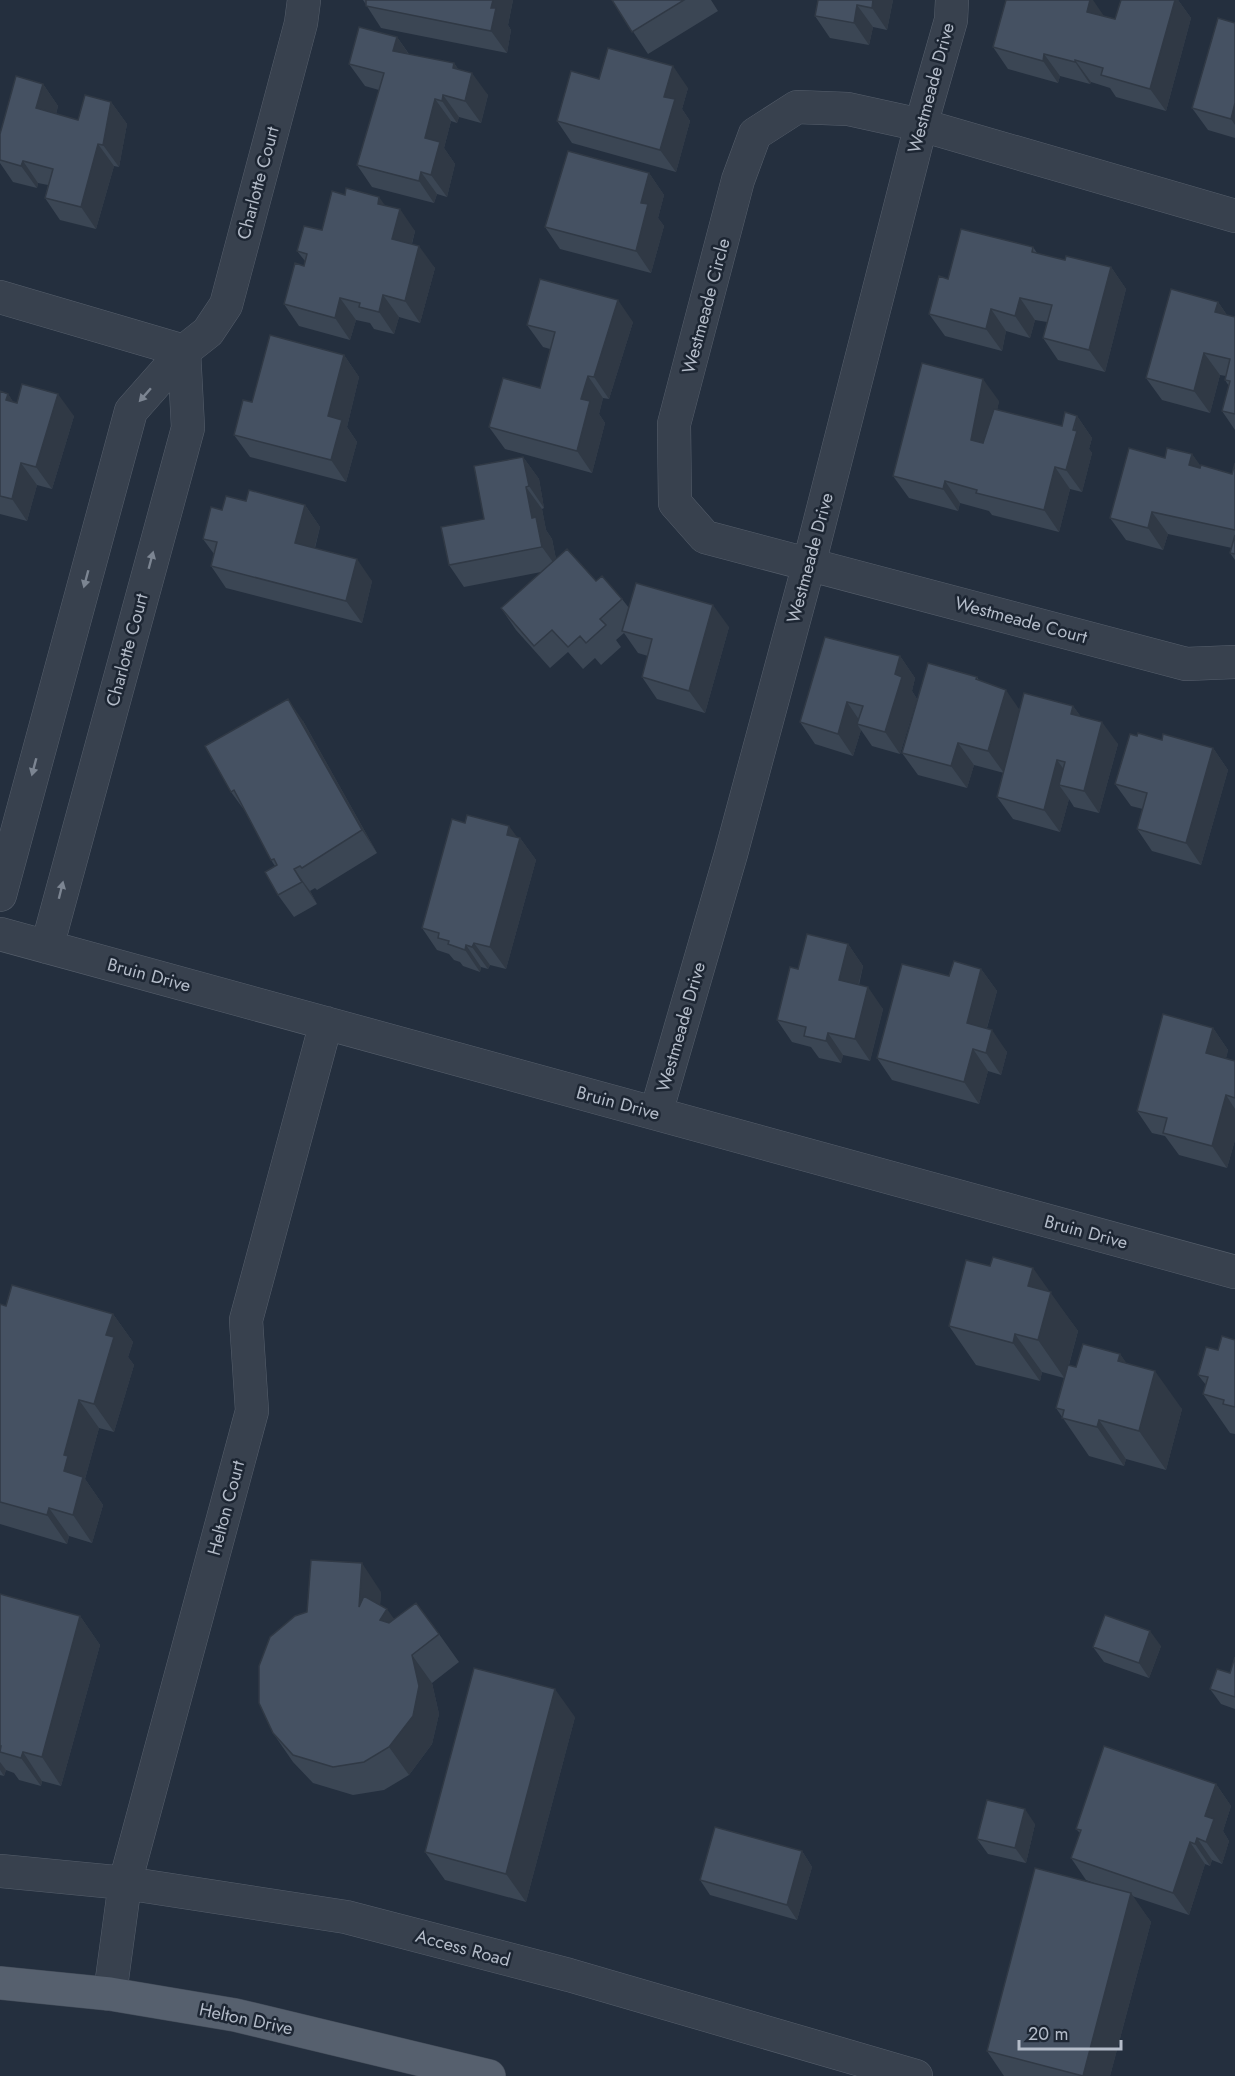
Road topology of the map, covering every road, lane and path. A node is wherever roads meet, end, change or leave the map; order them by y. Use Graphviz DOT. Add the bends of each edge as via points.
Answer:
graph roads {
  1 [pos="304,0"];
  2 [pos="952,0"];
  3 [pos="921,125"];
  4 [pos="1235,216"];
  5 [pos="0,297"];
  6 [pos="184,351"];
  7 [pos="809,564"];
  8 [pos="1235,662"];
  9 [pos="0,895"];
  10 [pos="0,934"];
  11 [pos="46,947"];
  12 [pos="326,1023"];
  13 [pos="656,1113"];
  14 [pos="1235,1272"];
  15 [pos="0,1871"];
  16 [pos="125,1883"];
  17 [pos="0,1983"];
  18 [pos="110,1994"];
  19 [pos="422,2068"];
  20 [pos="489,2076"];
  21 [pos="916,2076"];
  1 -- 6 [label="street, Charlotte Court" via="226,305 208,332"];
  2 -- 3 [label="street, Westmeade Drive" via="951,20"];
  3 -- 4 [label="street"];
  3 -- 7 [label="street, Westmeade Drive"];
  3 -- 7 [label="street, Westmeade Circle" via="848,109 797,107 755,134 738,180 674,424 675,503 705,537"];
  5 -- 6 [label="street"];
  6 -- 9 [label="street, Charlotte Court, one-way" via="131,411"];
  11 -- 6 [label="street, Charlotte Court, one-way" via="188,428"];
  7 -- 8 [label="street, Westmeade Court" via="1186,664"];
  7 -- 13 [label="street, Westmeade Drive"];
  10 -- 11 [label="street, Bruin Drive"];
  11 -- 12 [label="street, Bruin Drive"];
  12 -- 13 [label="street, Bruin Drive"];
  12 -- 16 [label="street, Helton Court" via="246,1320 252,1411"];
  13 -- 14 [label="street, Bruin Drive"];
  15 -- 16 [label="street, Access Road"];
  16 -- 18 [label="street, Helton Court"];
  16 -- 21 [label="street, Access Road" via="346,1917 569,1975"];
  17 -- 18 [label="main road, Helton Drive"];
  18 -- 19 [label="main road, Helton Drive" via="235,2015"];
  19 -- 20 [label="main road, Helton Drive"];
}
